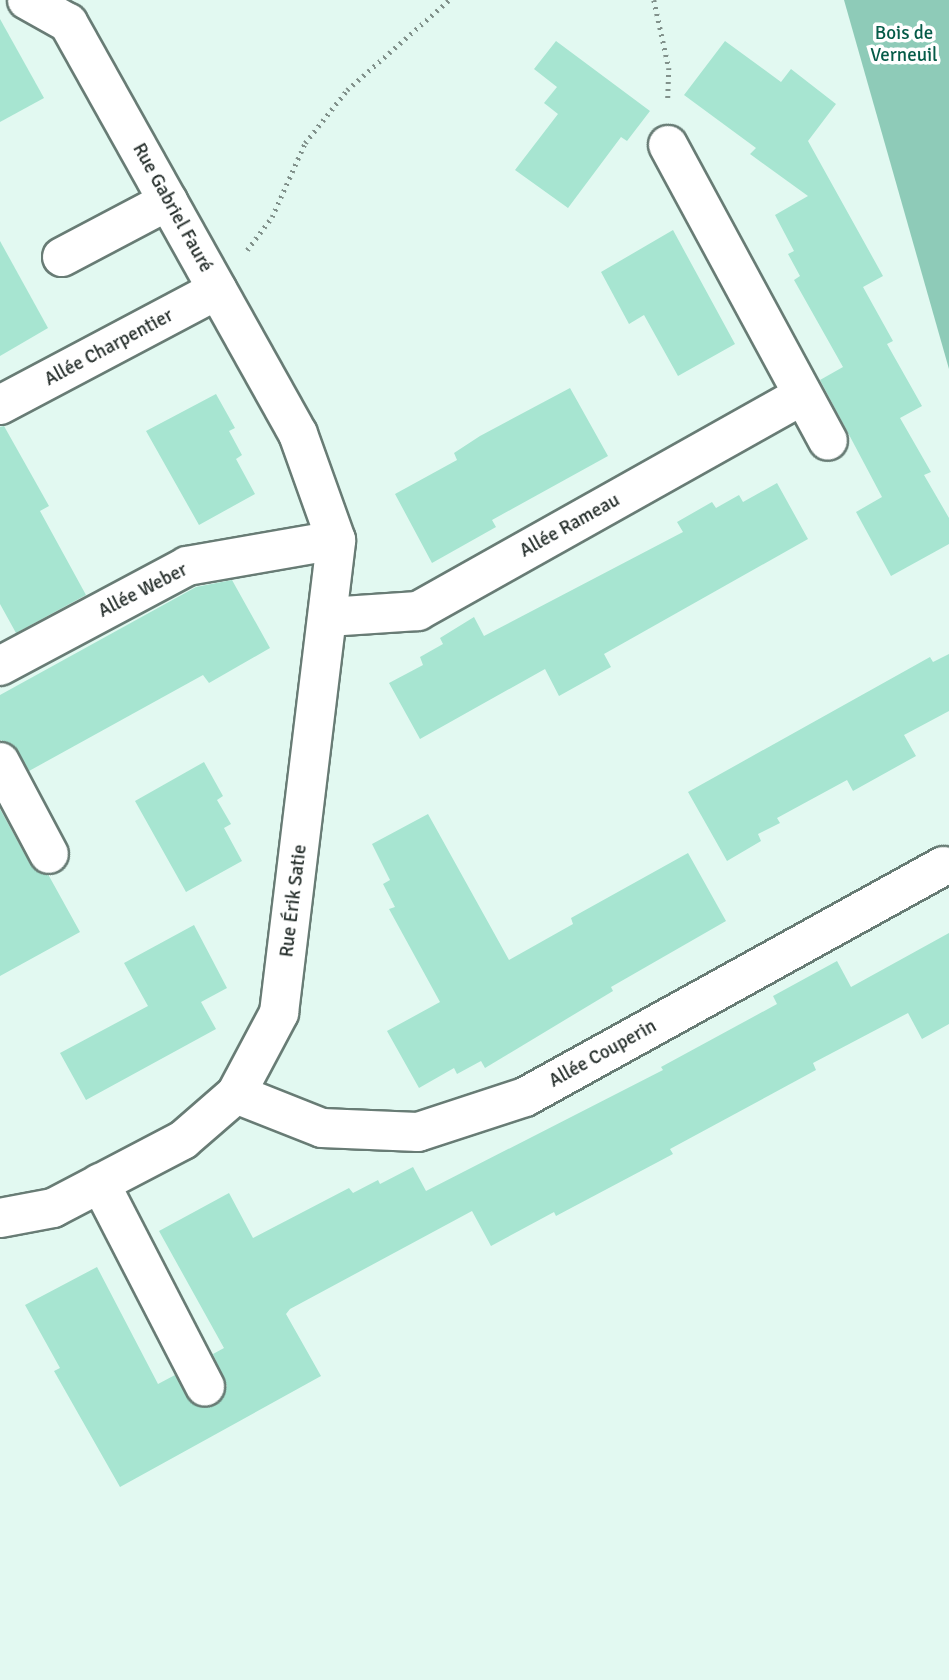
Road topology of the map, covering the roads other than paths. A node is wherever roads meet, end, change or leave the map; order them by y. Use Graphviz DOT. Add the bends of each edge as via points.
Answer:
graph roads {
  1 [pos="27,0"];
  2 [pos="668,145"];
  3 [pos="168,201"];
  4 [pos="62,257"];
  5 [pos="217,290"];
  6 [pos="800,397"];
  7 [pos="0,405"];
  8 [pos="298,434"];
  9 [pos="828,442"];
  10 [pos="336,540"];
  11 [pos="328,617"];
  12 [pos="0,665"];
  13 [pos="0,762"];
  14 [pos="49,854"];
  15 [pos="944,866"];
  16 [pos="236,1094"];
  17 [pos="100,1183"];
  18 [pos="0,1218"];
  19 [pos="205,1386"];
  1 -- 3 [label="street, Rue Gabriel Fauré" via="68,23"];
  2 -- 6 [label="street"];
  3 -- 4 [label="street"];
  3 -- 5 [label="street, Rue Gabriel Fauré"];
  5 -- 7 [label="street, Allée Charpentier"];
  5 -- 8 [label="street, Rue Gabriel Fauré"];
  6 -- 9 [label="street"];
  6 -- 11 [label="street, Allée Rameau" via="418,611"];
  8 -- 10 [label="street, Rue Érik Satie"];
  10 -- 11 [label="street, Rue Érik Satie"];
  10 -- 12 [label="street, Allée Weber" via="187,566"];
  11 -- 16 [label="street, Rue Érik Satie" via="279,1013"];
  13 -- 14 [label="street"];
  15 -- 16 [label="street, Allée Couperin" via="525,1097 418,1132 322,1128"];
  16 -- 17 [label="street, Rue Érik Satie" via="183,1140"];
  17 -- 18 [label="street, Rue Érik Satie" via="53,1208"];
  17 -- 19 [label="street"];
}
